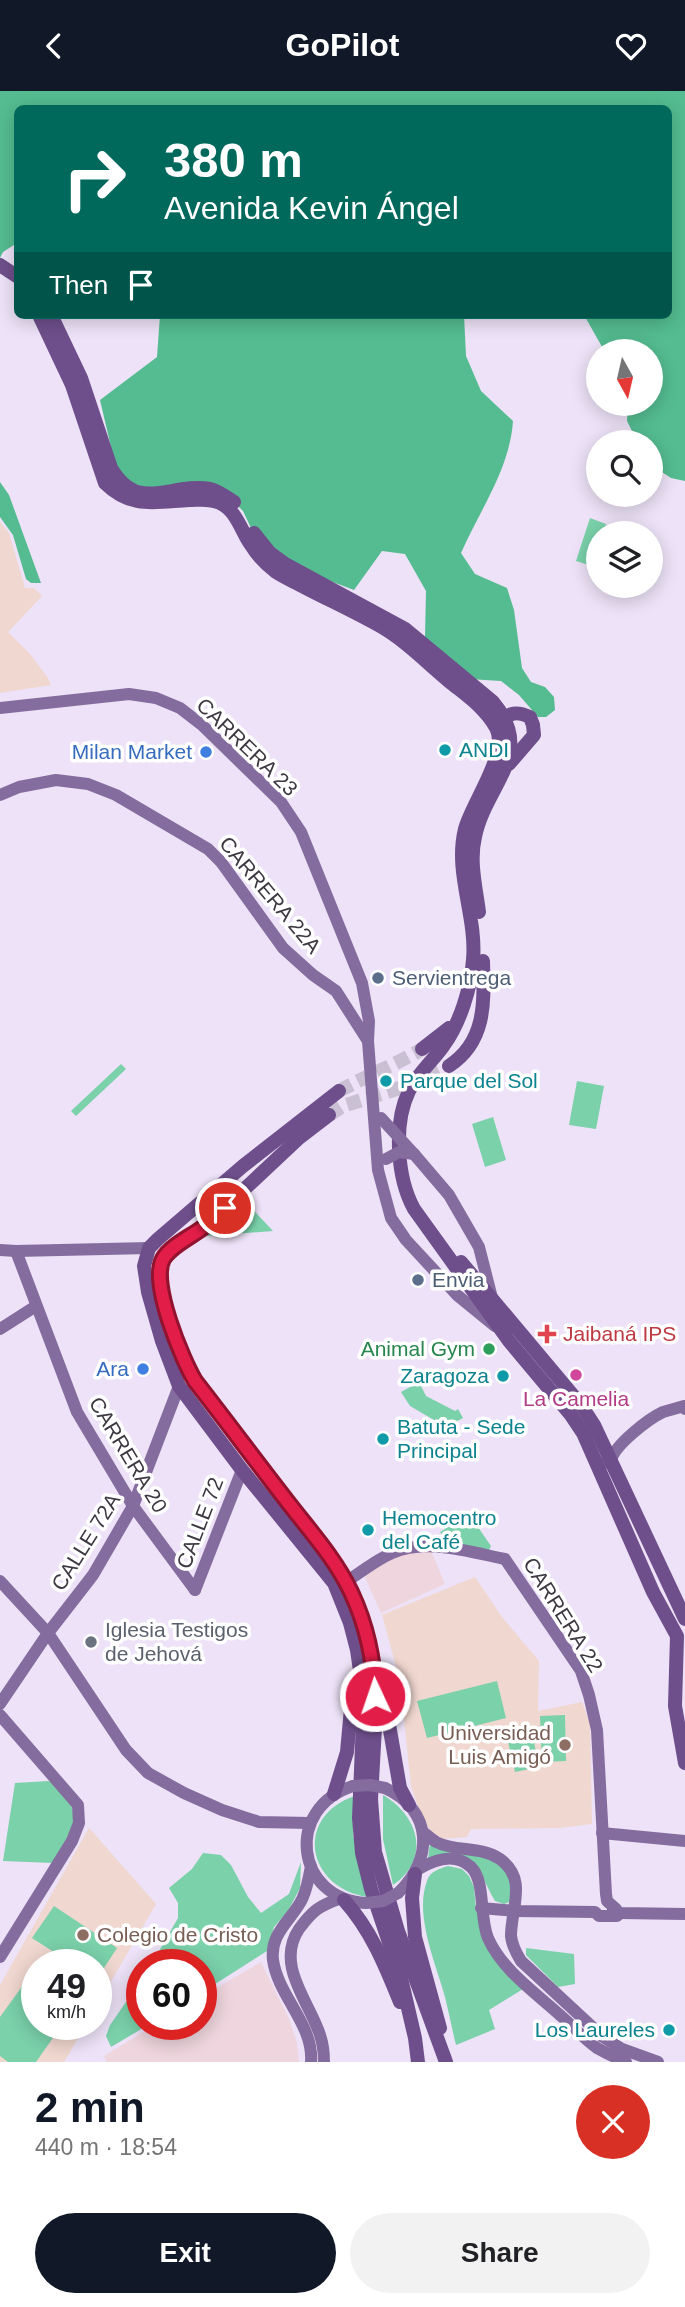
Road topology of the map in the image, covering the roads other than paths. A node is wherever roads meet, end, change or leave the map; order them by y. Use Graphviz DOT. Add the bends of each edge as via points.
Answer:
graph roads {
  1 [pos="41,319"];
  2 [pos="53,319"];
  3 [pos="0,708"];
  4 [pos="501,722"];
  5 [pos="503,770"];
  6 [pos="0,795"];
  7 [pos="482,961"];
  8 [pos="458,1020"];
  9 [pos="368,1041"];
  10 [pos="422,1049"];
  11 [pos="449,1066"];
  12 [pos="339,1091"];
  13 [pos="374,1105"];
  14 [pos="329,1115"];
  15 [pos="416,1157"];
  16 [pos="382,1165"];
  17 [pos="214,1191"];
  18 [pos="225,1208"];
  19 [pos="193,1211"];
  20 [pos="205,1226"];
  21 [pos="149,1248"];
  22 [pos="0,1250"];
  23 [pos="16,1251"];
  24 [pos="492,1299"];
  25 [pos="36,1306"];
  26 [pos="0,1329"];
  27 [pos="501,1331"];
  28 [pos="179,1386"];
  29 [pos="685,1407"];
  30 [pos="608,1456"];
  31 [pos="242,1470"];
  32 [pos="133,1506"];
  33 [pos="0,1581"];
  34 [pos="346,1582"];
  35 [pos="195,1590"];
  36 [pos="685,1619"];
  37 [pos="48,1633"];
  38 [pos="374,1662"];
  39 [pos="360,1670"];
  40 [pos="0,1704"];
  41 [pos="0,1715"];
  42 [pos="685,1763"];
  43 [pos="334,1794"];
  44 [pos="410,1805"];
  45 [pos="309,1829"];
  46 [pos="423,1832"];
  47 [pos="602,1833"];
  48 [pos="685,1841"];
  49 [pos="311,1867"];
  50 [pos="416,1872"];
  51 [pos="343,1899"];
  52 [pos="481,1908"];
  53 [pos="607,1909"];
  54 [pos="516,1911"];
  55 [pos="685,1914"];
  56 [pos="0,1958"];
  57 [pos="415,2038"];
  58 [pos="444,2056"];
  59 [pos="311,2062"];
  60 [pos="324,2062"];
  61 [pos="418,2062"];
  62 [pos="626,2062"];
  63 [pos="658,2062"];
  1 -- 4 [label="main road" via="72,385 105,483 116,494 148,503 219,502 236,517 250,544 277,572 400,639"];
  2 -- 4 [label="main road" via="81,379 118,481 142,494 208,489 221,493 243,511 270,553 405,629 493,702"];
  3 -- 9 [label="street, CARRERA 23" via="129,695 156,698 180,708 202,725 281,802 301,832 362,983"];
  4 -- 5 [label="main road" via="511,740"];
  4 -- 5 [label="main road" via="513,713 530,717 534,735"];
  4 -- 8 [label="main road" via="497,756 464,837 473,960"];
  5 -- 7 [label="main road" via="474,838"];
  6 -- 9 [label="street, CARRERA 22A" via="56,779 88,784 116,795 208,849 283,948 336,991"];
  7 -- 11 [label="main road" via="485,1004 481,1018 469,1047"];
  7 -- 24 [label="main road" via="461,1034 417,1093 407,1130 415,1194"];
  8 -- 10 [label="main road"];
  8 -- 27 [label="main road" via="409,1090 400,1127 401,1171 414,1209"];
  9 -- 13 [label="street, CARRERA 23"];
  12 -- 17 [label="main road"];
  13 -- 15 [label="street, CARRERA 23, bridge"];
  13 -- 16 [label="street, CARRERA 23"];
  14 -- 18 [label="main road"];
  15 -- 16 [label="street, bridge" via="399,1152"];
  15 -- 24 [label="street, CARRERA 23" via="449,1195 479,1247"];
  16 -- 27 [label="street, CARRERA 23" via="387,1206 398,1230 457,1295"];
  17 -- 18 [label="main road" via="225,1198"];
  17 -- 19 [label="main road"];
  18 -- 20 [label="main road"];
  19 -- 20 [label="main road" via="195,1222"];
  19 -- 21 [label="main road"];
  20 -- 34 [label="main road" via="167,1253 160,1266 161,1288 183,1360"];
  21 -- 23 [label="street"];
  21 -- 28 [label="main road" via="144,1266 148,1291"];
  22 -- 23 [label="street"];
  23 -- 25 [label="street, CARRERA 20"];
  24 -- 30 [label="main road" via="581,1405"];
  25 -- 26 [label="street"];
  25 -- 32 [label="street, CARRERA 20" via="77,1412"];
  27 -- 30 [label="main road"];
  28 -- 31 [label="main road"];
  28 -- 32 [label="street, CALLE 72A"];
  29 -- 30 [label="street" via="643,1424"];
  30 -- 36 [label="main road"];
  30 -- 42 [label="main road" via="653,1592 677,1636 675,1706"];
  31 -- 35 [label="street, CALLE 72"];
  31 -- 39 [label="main road" via="334,1583 350,1623"];
  32 -- 35 [label="street, CARRERA 20"];
  32 -- 37 [label="street, CALLE 72A" via="93,1575"];
  33 -- 37 [label="street"];
  34 -- 38 [label="main road"];
  34 -- 47 [label="street, CARRERA 22" via="405,1548 444,1548 505,1559 581,1671 597,1730"];
  37 -- 40 [label="street, CALLE 72A"];
  37 -- 45 [label="street" via="126,1750 148,1773 222,1810 260,1822"];
  38 -- 44 [label="main road" via="384,1689 400,1788"];
  38 -- 58 [label="main road" via="371,1799 375,1852 398,1931"];
  39 -- 43 [label="main road" via="352,1698 347,1752"];
  39 -- 57 [label="main road" via="362,1853"];
  41 -- 56 [label="street" via="78,1805 79,1823"];
  43 -- 44 [label="street, bridge" via="370,1785 385,1788"];
  43 -- 45 [label="street" via="317,1810"];
  44 -- 46 [label="street"];
  45 -- 49 [label="street" via="306,1845"];
  46 -- 50 [label="street"];
  46 -- 54 [label="street" via="436,1842 499,1858 514,1876"];
  47 -- 48 [label="street"];
  47 -- 53 [label="street, CARRERA 22"];
  49 -- 51 [label="street" via="323,1885"];
  49 -- 59 [label="street" via="301,1902 279,1929 273,1945 273,1962 309,2041"];
  50 -- 51 [label="street, bridge" via="398,1893 383,1901"];
  50 -- 52 [label="street" via="440,1859 463,1861 480,1881"];
  50 -- 58 [label="main road" via="412,1898 415,1937"];
  51 -- 57 [label="main road" via="383,1957"];
  51 -- 60 [label="street" via="312,1911 290,1952 295,1979 321,2036"];
  52 -- 54 [label="street"];
  52 -- 62 [label="street" via="489,1941 511,1970 596,2047"];
  53 -- 54 [label="street"];
  53 -- 55 [label="street"];
  54 -- 63 [label="street" via="511,1935 521,1961 603,2037"];
  57 -- 61 [label="main road"];
}
